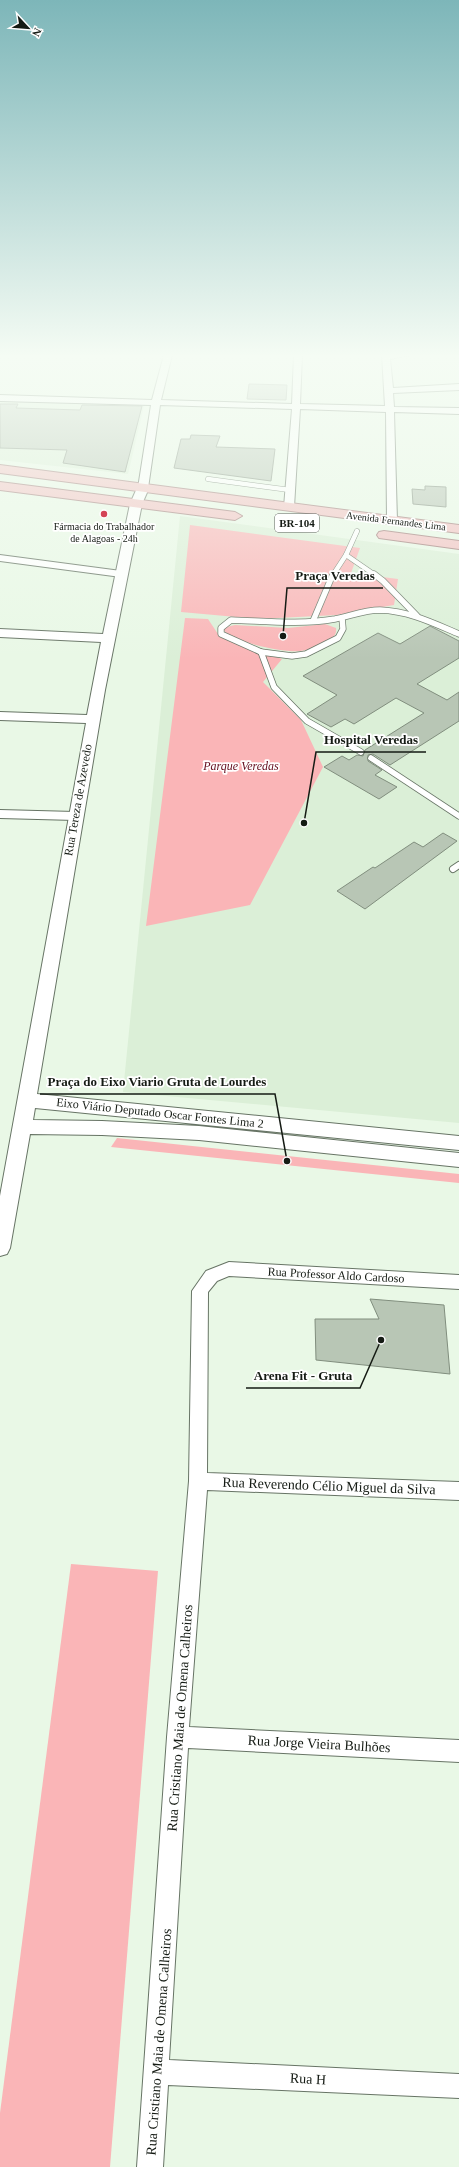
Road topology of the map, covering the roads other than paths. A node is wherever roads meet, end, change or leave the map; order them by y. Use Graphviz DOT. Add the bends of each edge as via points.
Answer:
graph roads {
  1 [pos="148,456"];
  2 [pos="292,456"];
  3 [pos="391,456"];
  4 [pos="0,469"];
  5 [pos="208,479"];
  6 [pos="0,486"];
  7 [pos="143,488"];
  8 [pos="290,490"];
  9 [pos="136,504"];
  10 [pos="289,508"];
  11 [pos="246,517"];
  12 [pos="392,521"];
  13 [pos="342,529"];
  14 [pos="459,529"];
  15 [pos="357,531"];
  16 [pos="459,545"];
  17 [pos="346,555"];
  18 [pos="0,558"];
  19 [pos="120,574"];
  20 [pos="417,616"];
  21 [pos="342,618"];
  22 [pos="313,621"];
  23 [pos="0,633"];
  24 [pos="459,634"];
  25 [pos="107,638"];
  26 [pos="261,652"];
  27 [pos="0,716"];
  28 [pos="92,719"];
  29 [pos="361,752"];
  30 [pos="371,758"];
  31 [pos="0,814"];
  32 [pos="75,816"];
  33 [pos="459,816"];
  34 [pos="459,865"];
  35 [pos="453,869"];
  36 [pos="28,1100"];
  37 [pos="23,1127"];
  38 [pos="459,1143"];
  39 [pos="459,1160"];
  40 [pos="0,1248"];
  41 [pos="213,1274"];
  42 [pos="459,1282"];
  43 [pos="198,1481"];
  44 [pos="459,1491"];
  45 [pos="178,1737"];
  46 [pos="459,1751"];
  47 [pos="158,2072"];
  48 [pos="459,2086"];
  49 [pos="150,2167"];
  1 -- 7 [label="street, Rua Tereza de Azevedo"];
  2 -- 8 [label="street"];
  3 -- 12 [label="street"];
  4 -- 7 [label="highway, Avenida Fernandes Lima / BR-104"];
  5 -- 8 [label="lane"];
  6 -- 9 [label="highway"];
  7 -- 9 [label="street, Rua Tereza de Azevedo"];
  7 -- 10 [label="highway, Avenida Fernandes Lima / BR-104"];
  8 -- 10 [label="street"];
  9 -- 11 [label="highway"];
  9 -- 19 [label="street, Rua Tereza de Azevedo"];
  10 -- 12 [label="highway, Avenida Fernandes Lima / BR-104"];
  12 -- 14 [label="highway, Avenida Fernandes Lima / BR-104"];
  13 -- 15 [label="highway, Avenida Fernandes Lima"];
  15 -- 16 [label="highway, Avenida Fernandes Lima"];
  15 -- 17 [label="lane"];
  17 -- 20 [label="lane" via="383,581"];
  17 -- 22 [label="lane"];
  18 -- 19 [label="street"];
  19 -- 25 [label="street, Rua Tereza de Azevedo"];
  20 -- 21 [label="lane" via="380,610"];
  20 -- 24 [label="lane"];
  21 -- 22 [label="lane"];
  21 -- 26 [label="lane" via="344,629 338,638 306,654 292,656"];
  22 -- 26 [label="lane" via="231,620 220,628 221,634"];
  23 -- 25 [label="street"];
  25 -- 28 [label="street, Rua Tereza de Azevedo"];
  26 -- 29 [label="lane" via="274,687 307,721"];
  27 -- 28 [label="street"];
  28 -- 32 [label="street, Rua Tereza de Azevedo"];
  30 -- 33 [label="lane"];
  31 -- 32 [label="street"];
  32 -- 36 [label="street, Rua Tereza de Azevedo"];
  34 -- 35 [label="lane"];
  36 -- 37 [label="street, Rua Tereza de Azevedo"];
  36 -- 38 [label="street, Eixo Viário Deputado Oscar Fontes Lima 2"];
  37 -- 39 [label="street, Eixo Viário Deputado Oscar Fontes Lima 2" via="199,1133"];
  37 -- 40 [label="street, Rua Tereza de Azevedo"];
  41 -- 42 [label="street, Rua Professor Aldo Cardoso" via="229,1269"];
  41 -- 43 [label="street, Rua Cristiano Maia de Omena Calheiros" via="200,1291"];
  43 -- 44 [label="street, Rua Reverendo Célio Miguel da Silva"];
  43 -- 45 [label="street, Rua Cristiano Maia de Omena Calheiros"];
  45 -- 46 [label="street, Rua Jorge Vieira Bulhões"];
  45 -- 47 [label="street, Rua Cristiano Maia de Omena Calheiros"];
  47 -- 48 [label="street, Rua H"];
  47 -- 49 [label="street, Rua Cristiano Maia de Omena Calheiros"];
}
